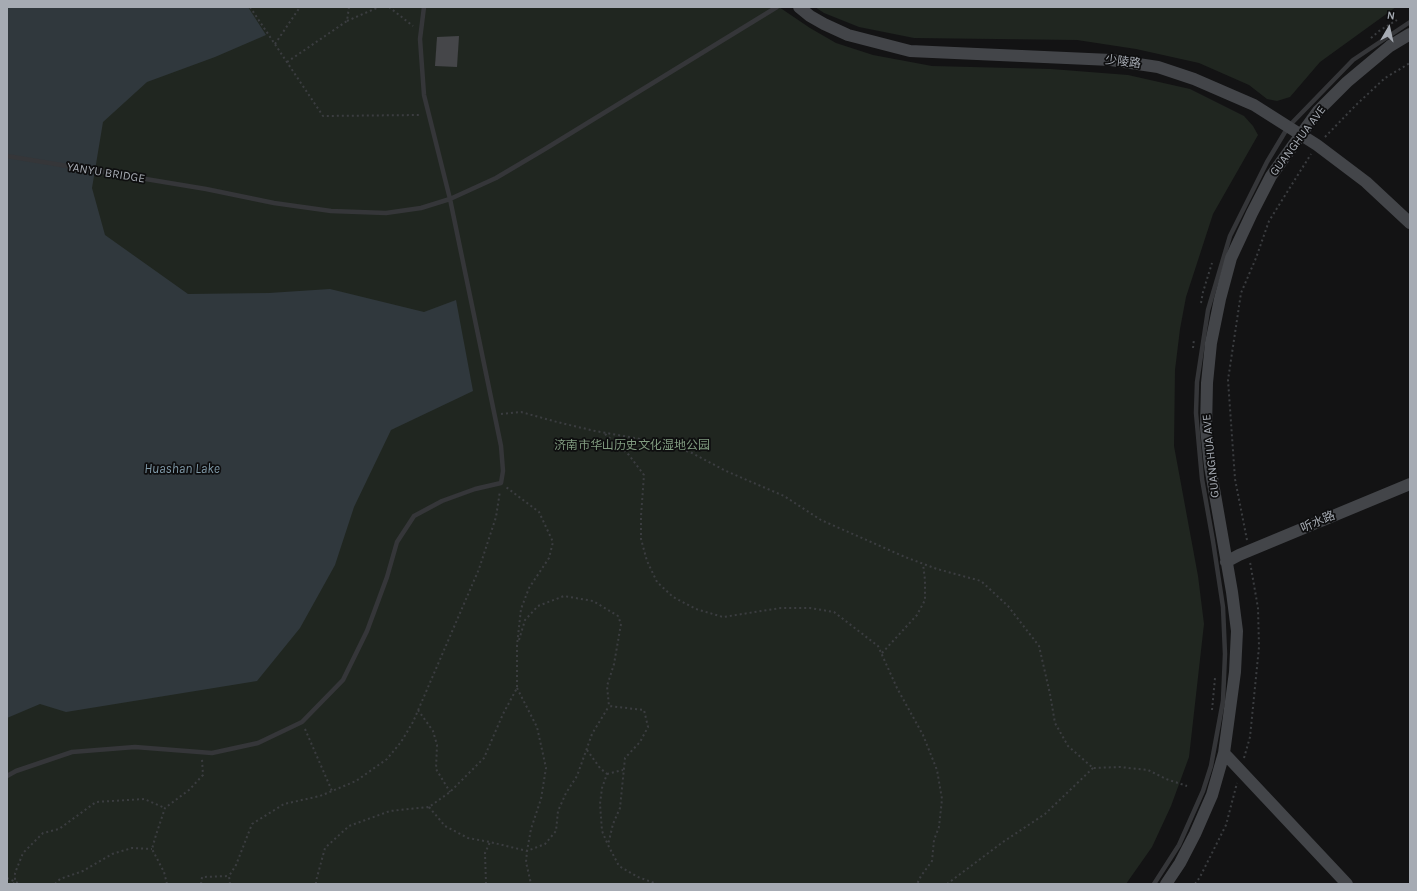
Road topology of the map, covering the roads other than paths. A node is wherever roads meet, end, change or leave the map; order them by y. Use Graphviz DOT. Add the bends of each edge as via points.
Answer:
graph roads {
  1 [pos="424,7"];
  2 [pos="777,7"];
  3 [pos="799,7"];
  4 [pos="1410,22"];
  5 [pos="1410,34"];
  6 [pos="1288,127"];
  7 [pos="1300,135"];
  8 [pos="7,156"];
  9 [pos="450,199"];
  10 [pos="1410,223"];
  11 [pos="1410,484"];
  12 [pos="1226,562"];
  13 [pos="1224,753"];
  14 [pos="7,776"];
  15 [pos="1154,884"];
  16 [pos="1166,884"];
  17 [pos="1347,884"];
  1 -- 9 [label="lane" via="420,39 424,95"];
  2 -- 9 [label="lane, YANYU BRIDGE" via="545,150 496,178"];
  3 -- 6 [label="street, 少陵路" via="817,20 848,35 910,51 1112,60 1158,67 1194,79 1254,105"];
  4 -- 6 [label="lane" via="1353,60"];
  5 -- 7 [label="street, GUANGHUA AVE" via="1390,46 1347,82 1318,111"];
  6 -- 7 [label="street, 少陵路"];
  6 -- 15 [label="lane" via="1267,162 1230,236 1208,310 1197,382 1196,413 1202,479 1223,607 1223,701 1211,766 1203,792 1179,845"];
  7 -- 10 [label="street, 少陵路" via="1366,182"];
  7 -- 12 [label="street, GUANGHUA AVE" via="1271,176 1231,258 1211,343 1206,428"];
  8 -- 9 [label="lane, YANYU BRIDGE" via="331,211 386,213 420,208"];
  9 -- 14 [label="lane" via="501,446 501,483 475,488 414,516 397,542 367,631 343,680 302,722 258,743 212,753 135,747 72,752"];
  11 -- 12 [label="street, 听水路"];
  12 -- 13 [label="street, GUANGHUA AVE" via="1237,631 1235,672"];
  13 -- 16 [label="street, GUANGHUA AVE" via="1212,795 1195,834 1180,864"];
  13 -- 17 [label="street"];
}
